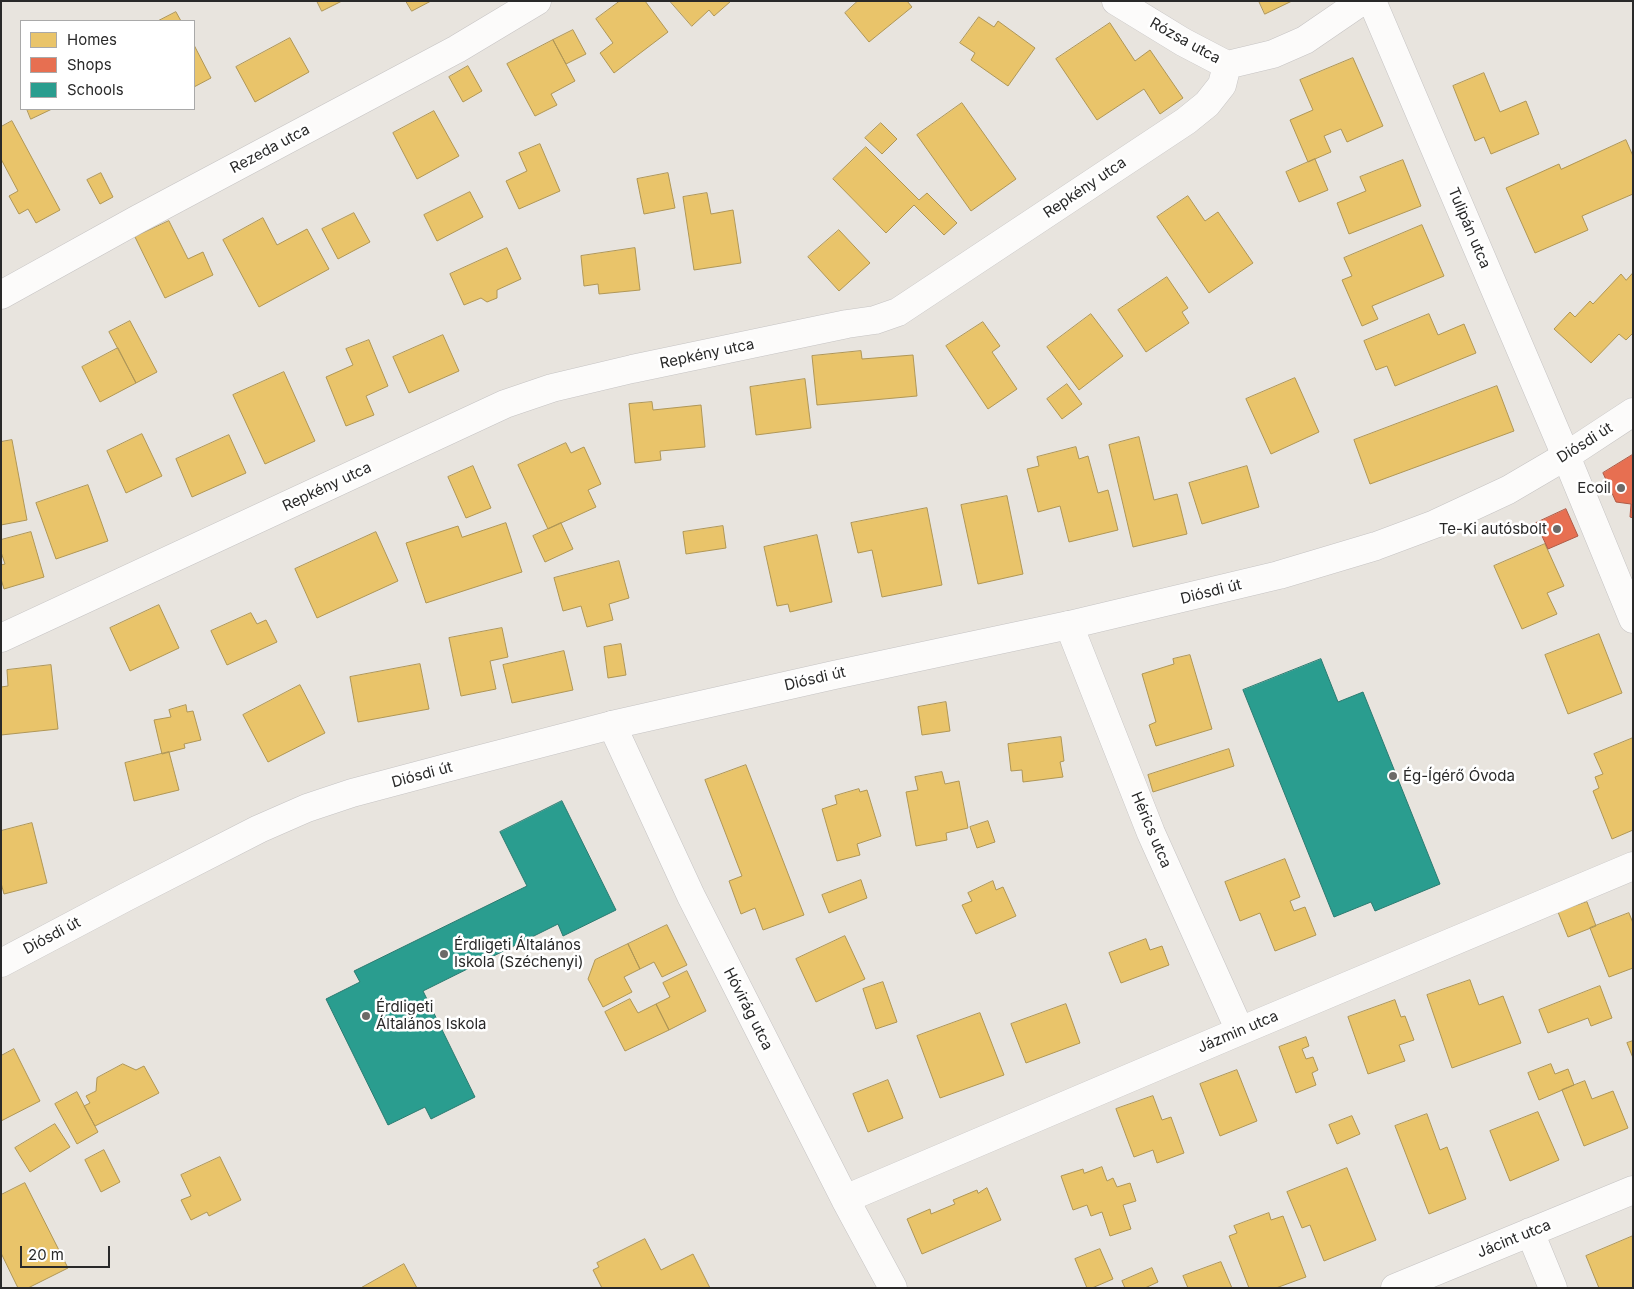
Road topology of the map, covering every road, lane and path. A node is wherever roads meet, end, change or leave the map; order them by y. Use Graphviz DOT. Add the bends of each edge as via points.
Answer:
graph roads {
  1 [pos="537,1"];
  2 [pos="1116,1"];
  3 [pos="1362,1"];
  4 [pos="1372,1"];
  5 [pos="1228,65"];
  6 [pos="1,295"];
  7 [pos="1633,412"];
  8 [pos="1566,456"];
  9 [pos="1633,618"];
  10 [pos="1069,625"];
  11 [pos="1,638"];
  12 [pos="612,725"];
  13 [pos="1633,866"];
  14 [pos="1,963"];
  15 [pos="1240,1031"];
  16 [pos="1633,1190"];
  17 [pos="845,1199"];
  18 [pos="1530,1232"];
  19 [pos="893,1288"];
  20 [pos="1395,1288"];
  21 [pos="1553,1288"];
  1 -- 6 [label="street, Rezeda utca" via="457,49 138,218"];
  2 -- 5 [label="street, Rózsa utca"];
  3 -- 5 [label="street" via="1305,40 1273,54"];
  4 -- 8 [label="street, Tulipán utca"];
  5 -- 11 [label="street, Repkény utca" via="1222,85 1207,104 1186,120 898,312 875,320 552,388 505,404"];
  7 -- 8 [label="street, Diósdi út"];
  8 -- 9 [label="street, Tulipán utca"];
  8 -- 10 [label="street, Diósdi út" via="1508,490 1435,524 1376,546 1279,575"];
  10 -- 12 [label="street, Diósdi út"];
  10 -- 15 [label="street, Hérics utca" via="1151,833"];
  12 -- 14 [label="street, Diósdi út" via="437,770 308,808 259,829"];
  12 -- 17 [label="street, Hóvirág utca" via="691,896"];
  13 -- 15 [label="street, Jázmin utca"];
  15 -- 17 [label="street, Jázmin utca"];
  16 -- 18 [label="street, Jácint utca"];
  17 -- 19 [label="street, Hóvirág utca"];
  18 -- 20 [label="street, Jácint utca"];
  18 -- 21 [label="street"];
}
